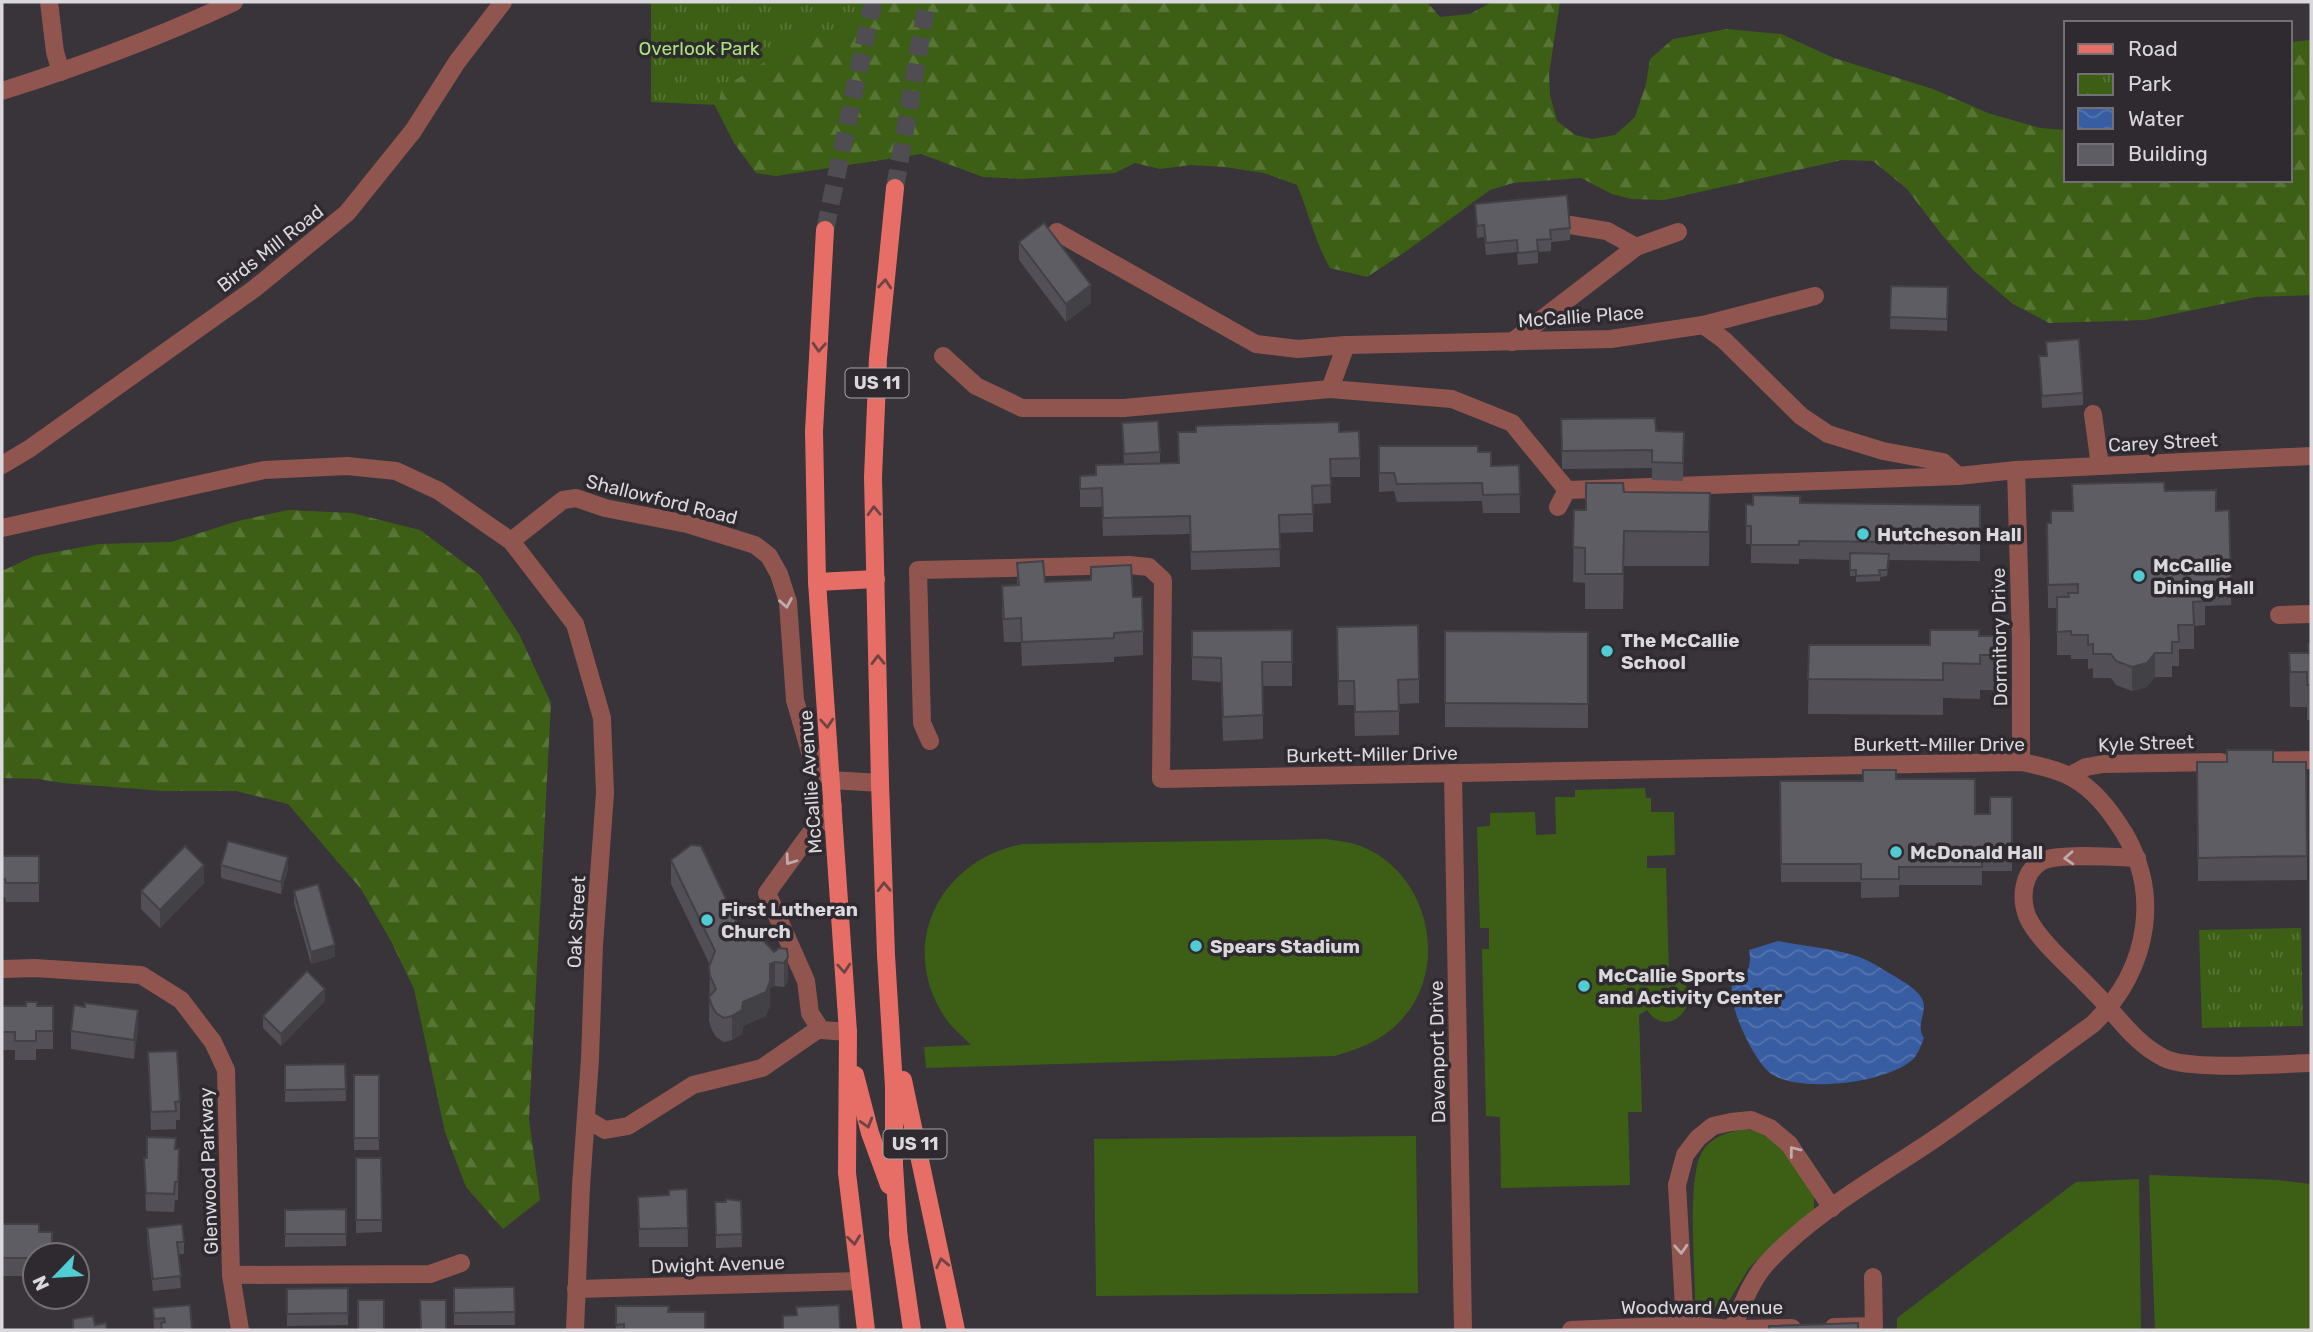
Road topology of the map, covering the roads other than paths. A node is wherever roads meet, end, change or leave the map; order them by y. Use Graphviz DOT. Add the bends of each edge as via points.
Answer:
graph roads {
  1 [pos="49,2"];
  2 [pos="234,2"];
  3 [pos="503,2"];
  4 [pos="61,72"];
  5 [pos="2,91"];
  6 [pos="895,188"];
  7 [pos="1570,225"];
  8 [pos="825,230"];
  9 [pos="1057,232"];
  10 [pos="1678,232"];
  11 [pos="1636,247"];
  12 [pos="1815,296"];
  13 [pos="1703,325"];
  14 [pos="1512,342"];
  15 [pos="1346,345"];
  16 [pos="943,356"];
  17 [pos="1331,389"];
  18 [pos="2094,414"];
  19 [pos="2311,456"];
  20 [pos="2,465"];
  21 [pos="2100,466"];
  22 [pos="2016,470"];
  23 [pos="1958,476"];
  24 [pos="1567,490"];
  25 [pos="1558,507"];
  26 [pos="2,528"];
  27 [pos="511,541"];
  28 [pos="876,579"];
  29 [pos="817,582"];
  30 [pos="2311,614"];
  31 [pos="2279,615"];
  32 [pos="930,741"];
  33 [pos="2311,760"];
  34 [pos="2021,762"];
  35 [pos="1453,773"];
  36 [pos="2069,776"];
  37 [pos="831,780"];
  38 [pos="880,783"];
  39 [pos="833,806"];
  40 [pos="2137,858"];
  41 [pos="886,955"];
  42 [pos="2,969"];
  43 [pos="2109,1009"];
  44 [pos="820,1028"];
  45 [pos="848,1032"];
  46 [pos="2311,1063"];
  47 [pos="586,1119"];
  48 [pos="1832,1208"];
  49 [pos="899,1242"];
  50 [pos="461,1263"];
  51 [pos="231,1275"];
  52 [pos="1873,1277"];
  53 [pos="860,1281"];
  54 [pos="576,1289"];
  55 [pos="1685,1325"];
  56 [pos="1874,1328"];
  57 [pos="240,1330"];
  58 [pos="575,1330"];
  59 [pos="866,1330"];
  60 [pos="912,1330"];
  61 [pos="956,1330"];
  62 [pos="1463,1330"];
  63 [pos="1572,1330"];
  64 [pos="1732,1330"];
  1 -- 4 [label="street"];
  2 -- 4 [label="street"];
  3 -- 20 [label="street, Birds Mill Road" via="413,131 347,213 254,289"];
  4 -- 5 [label="street"];
  28 -- 6 [label="main road, US 11, one-way" via="873,464 878,358"];
  7 -- 11 [label="street" via="1607,231"];
  8 -- 29 [label="main road, McCallie Avenue / US 11, one-way" via="814,431"];
  9 -- 15 [label="street, McCallie Place" via="1256,344 1298,349"];
  10 -- 11 [label="street"];
  11 -- 14 [label="street"];
  12 -- 13 [label="street, McCallie Place"];
  13 -- 14 [label="street, McCallie Place" via="1611,339"];
  13 -- 23 [label="street" via="1801,416 1828,434 1883,451 1943,462"];
  14 -- 15 [label="street, McCallie Place"];
  15 -- 17 [label="street"];
  16 -- 17 [label="street" via="976,386 1022,408 1124,408"];
  17 -- 24 [label="street" via="1452,399 1500,418 1511,424"];
  18 -- 21 [label="street"];
  19 -- 21 [label="street, Carey Street"];
  21 -- 22 [label="street, Carey Street"];
  22 -- 23 [label="street"];
  22 -- 34 [label="street, Dormitory Drive"];
  23 -- 24 [label="street"];
  24 -- 25 [label="street"];
  26 -- 27 [label="street" via="264,470 346,466 396,471 439,491"];
  27 -- 37 [label="street, Shallowford Road, one-way" via="563,500 576,498 755,545 769,556 779,574 788,603 795,700 810,752"];
  27 -- 47 [label="street, Oak Street" via="575,624 602,718 605,793"];
  28 -- 29 [label="main road"];
  38 -- 28 [label="main road, US 11, one-way"];
  29 -- 37 [label="main road, McCallie Avenue / US 11, one-way"];
  30 -- 31 [label="street"];
  32 -- 35 [label="street, Burkett-Miller Drive" via="922,723 918,570 1129,565 1149,567 1163,580 1161,779"];
  33 -- 36 [label="street, Kyle Street" via="2103,764"];
  34 -- 35 [label="street, Burkett-Miller Drive"];
  34 -- 36 [label="street, Burkett-Miller Drive"];
  35 -- 62 [label="street, Davenport Drive"];
  36 -- 40 [label="street, Burkett-Miller Drive" via="2109,810"];
  37 -- 38 [label="street"];
  37 -- 39 [label="main road, McCallie Avenue / US 11"];
  41 -- 38 [label="main road, US 11, one-way"];
  39 -- 44 [label="street, one-way" via="767,893 806,981 810,1013"];
  39 -- 45 [label="main road, McCallie Avenue / US 11, one-way"];
  40 -- 43 [label="street, Burkett-Miller Drive" via="2147,909 2144,934 2127,980"];
  40 -- 43 [label="street, one-way" via="2043,861 2031,872 2022,892 2028,918"];
  41 -- 49 [label="main road"];
  61 -- 41 [label="main road, US 11, one-way" via="905,1096"];
  42 -- 51 [label="street, Glenwood Parkway" via="141,975 181,1000 213,1042 226,1070"];
  43 -- 46 [label="street" via="2147,1048 2186,1065"];
  43 -- 48 [label="street, Burkett-Miller Drive" via="1953,1126"];
  44 -- 45 [label="street"];
  44 -- 47 [label="street" via="762,1068 693,1085 628,1125 605,1130"];
  45 -- 49 [label="main road, one-way"];
  45 -- 53 [label="main road, McCallie Avenue / US 11, one-way" via="847,1173"];
  47 -- 54 [label="street, Oak Street"];
  48 -- 55 [label="street, one-way" via="1789,1144 1770,1128 1751,1121 1713,1126 1685,1155 1677,1185"];
  48 -- 64 [label="street, Burkett-Miller Drive" via="1766,1265"];
  49 -- 60 [label="main road"];
  50 -- 51 [label="street" via="430,1274"];
  51 -- 57 [label="street, Glenwood Parkway"];
  52 -- 56 [label="street"];
  53 -- 54 [label="street, Dwight Avenue"];
  53 -- 59 [label="main road, McCallie Avenue / US 11"];
  54 -- 58 [label="street, Oak Street"];
  55 -- 63 [label="street, Woodward Avenue"];
  55 -- 64 [label="street, Woodward Avenue"];
  56 -- 64 [label="street, Woodward Avenue"];
}
